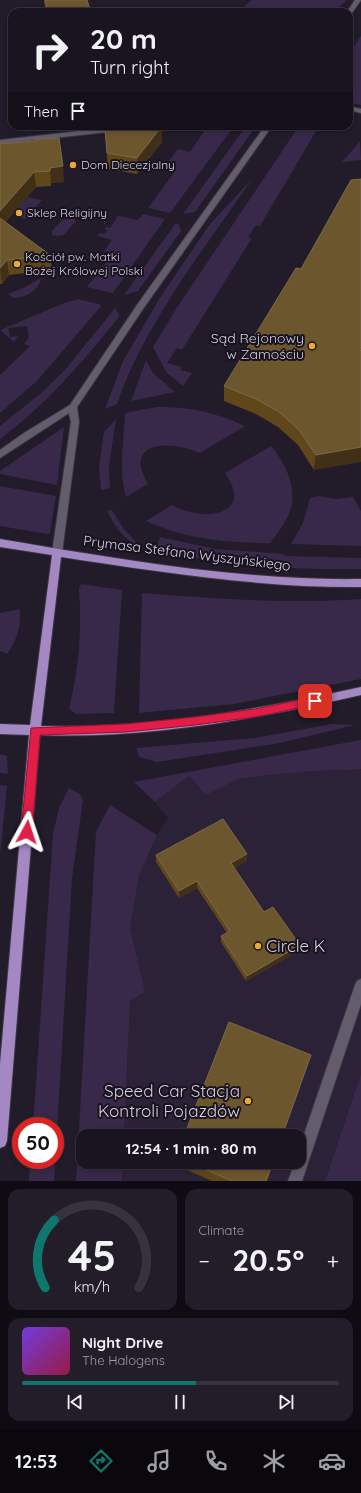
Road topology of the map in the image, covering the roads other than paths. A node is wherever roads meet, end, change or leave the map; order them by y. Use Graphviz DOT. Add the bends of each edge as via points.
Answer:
graph roads {
  1 [pos="107,130"];
  2 [pos="266,130"];
  3 [pos="0,142"];
  4 [pos="73,407"];
  5 [pos="0,455"];
  6 [pos="0,543"];
  7 [pos="57,553"];
  8 [pos="361,583"];
  9 [pos="361,691"];
  10 [pos="0,729"];
  11 [pos="35,731"];
  12 [pos="361,985"];
  13 [pos="0,1141"];
  14 [pos="295,1181"];
  1 -- 3 [label="street"];
  2 -- 4 [label="street" via="140,307"];
  4 -- 5 [label="street"];
  4 -- 7 [label="street" via="75,422"];
  6 -- 7 [label="main road, Prymasa Stefana Wyszyńskiego"];
  7 -- 8 [label="main road, Prymasa Stefana Wyszyńskiego" via="226,576"];
  7 -- 11 [label="main road"];
  9 -- 11 [label="main road" via="255,713 195,721 126,728"];
  10 -- 11 [label="main road"];
  11 -- 13 [label="main road"];
  12 -- 14 [label="street"];
}
